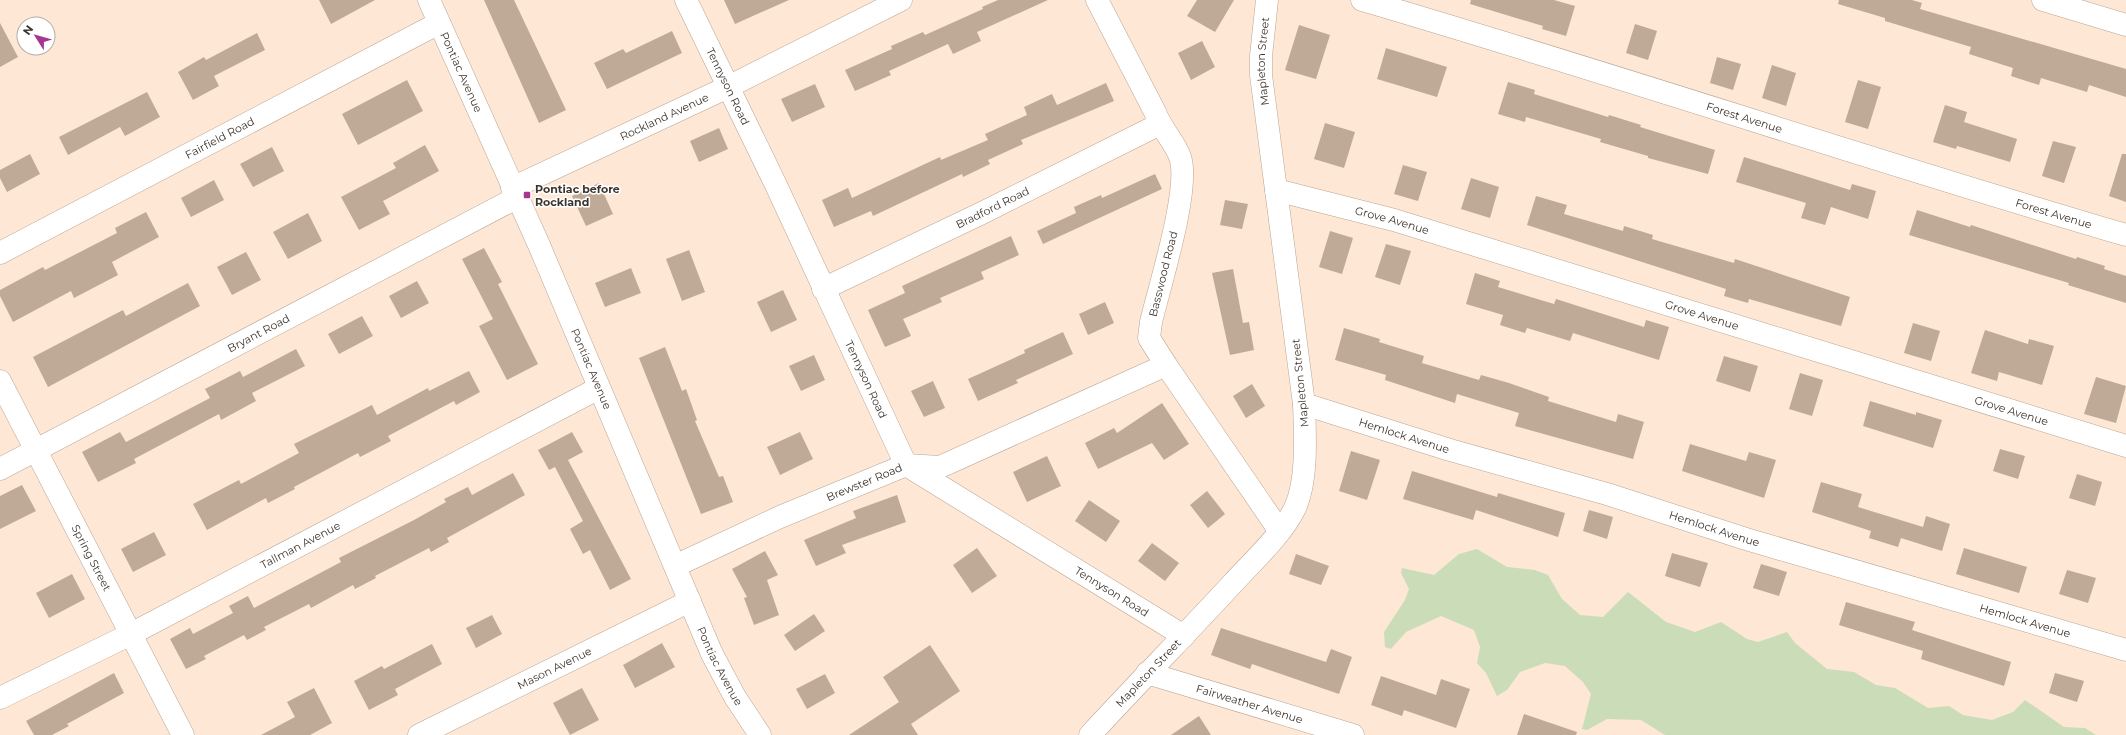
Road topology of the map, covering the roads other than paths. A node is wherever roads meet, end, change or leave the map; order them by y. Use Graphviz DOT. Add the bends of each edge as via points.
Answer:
graph roads {
  1 [pos="429,0"];
  2 [pos="686,0"];
  3 [pos="901,0"];
  4 [pos="1097,0"];
  5 [pos="1267,0"];
  6 [pos="1362,0"];
  7 [pos="2043,0"];
  8 [pos="440,23"];
  9 [pos="2126,25"];
  10 [pos="728,86"];
  11 [pos="1160,124"];
  12 [pos="1276,190"];
  13 [pos="514,193"];
  14 [pos="2126,235"];
  15 [pos="0,253"];
  16 [pos="823,289"];
  17 [pos="1166,365"];
  18 [pos="0,381"];
  19 [pos="599,388"];
  20 [pos="1304,404"];
  21 [pos="2126,446"];
  22 [pos="36,450"];
  23 [pos="906,465"];
  24 [pos="0,469"];
  25 [pos="1279,530"];
  26 [pos="675,566"];
  27 [pos="690,601"];
  28 [pos="131,634"];
  29 [pos="1184,636"];
  30 [pos="2126,650"];
  31 [pos="1147,673"];
  32 [pos="0,698"];
  33 [pos="183,735"];
  34 [pos="418,735"];
  35 [pos="760,735"];
  36 [pos="1090,735"];
  37 [pos="1353,735"];
  1 -- 8 [label="street, Pontiac Avenue"];
  2 -- 10 [label="street, Tennyson Road"];
  3 -- 10 [label="street, Rockland Avenue"];
  4 -- 11 [label="street, Basswood Road"];
  5 -- 12 [label="street, Mapleton Street" via="1261,75"];
  6 -- 14 [label="street, Forest Avenue" via="1763,122 1941,181"];
  7 -- 9 [label="street"];
  8 -- 13 [label="street, Pontiac Avenue"];
  8 -- 15 [label="street, Fairfield Road"];
  10 -- 13 [label="street, Rockland Avenue"];
  10 -- 16 [label="street, Tennyson Road"];
  11 -- 16 [label="street, Bradford Road"];
  11 -- 17 [label="street, Basswood Road" via="1180,157 1183,179 1178,212 1151,322 1150,338"];
  12 -- 20 [label="street, Mapleton Street"];
  12 -- 21 [label="street, Grove Avenue" via="1394,220"];
  13 -- 19 [label="street, Pontiac Avenue" via="539,245"];
  13 -- 22 [label="street, Bryant Road"];
  16 -- 23 [label="street, Tennyson Road"];
  17 -- 23 [label="street, Brewster Road" via="940,467"];
  17 -- 25 [label="street, Basswood Road"];
  18 -- 22 [label="street, Spring Street"];
  19 -- 26 [label="street, Pontiac Avenue"];
  19 -- 28 [label="street, Tallman Avenue"];
  20 -- 25 [label="street, Mapleton Street" via="1305,452 1301,490 1296,507 1286,524"];
  20 -- 30 [label="street, Hemlock Avenue" via="1450,450 1607,494 1746,539"];
  22 -- 24 [label="street, Bryant Road"];
  22 -- 28 [label="street, Spring Street"];
  23 -- 26 [label="street, Brewster Road" via="780,517"];
  23 -- 29 [label="street, Tennyson Road"];
  25 -- 29 [label="street, Mapleton Street" via="1256,560"];
  26 -- 27 [label="street, Pontiac Avenue"];
  27 -- 34 [label="street, Mason Avenue"];
  27 -- 35 [label="street, Pontiac Avenue" via="725,679"];
  28 -- 32 [label="street, Tallman Avenue"];
  28 -- 33 [label="street, Spring Street"];
  29 -- 31 [label="street, Mapleton Street"];
  31 -- 36 [label="street, Mapleton Street"];
  31 -- 37 [label="street, Fairweather Avenue"];
}
